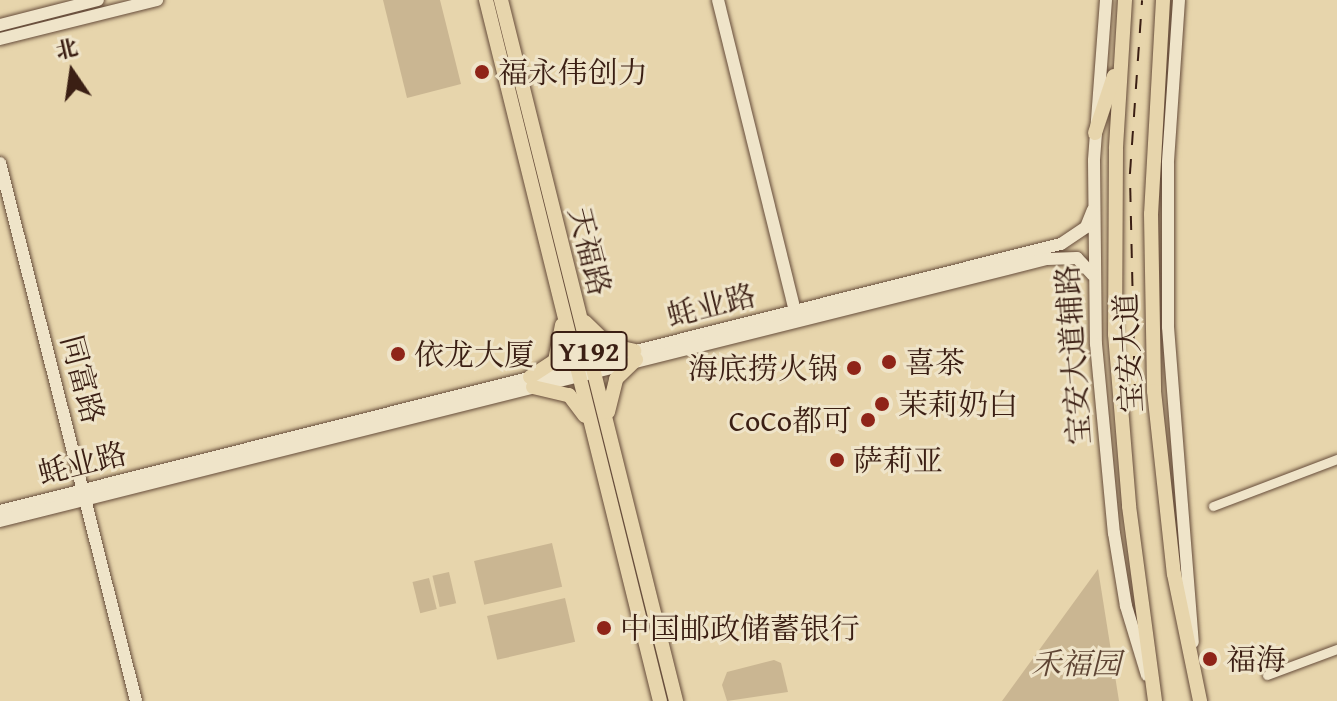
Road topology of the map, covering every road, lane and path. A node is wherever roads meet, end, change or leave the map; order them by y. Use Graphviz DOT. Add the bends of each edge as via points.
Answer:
graph roads {
  1 [pos="98,0"];
  2 [pos="157,0"];
  3 [pos="486,0"];
  4 [pos="501,0"];
  5 [pos="718,0"];
  6 [pos="1106,0"];
  7 [pos="1125,0"];
  8 [pos="1163,0"];
  9 [pos="1179,0"];
  10 [pos="1,24"];
  11 [pos="1,41"];
  12 [pos="1120,60"];
  13 [pos="1095,133"];
  14 [pos="0,163"];
  15 [pos="0,182"];
  16 [pos="1093,210"];
  17 [pos="1093,275"];
  18 [pos="568,299"];
  19 [pos="795,311"];
  20 [pos="635,356"];
  21 [pos="585,369"];
  22 [pos="532,382"];
  23 [pos="602,434"];
  24 [pos="1337,459"];
  25 [pos="83,495"];
  26 [pos="1213,506"];
  27 [pos="0,511"];
  28 [pos="0,521"];
  29 [pos="1337,649"];
  30 [pos="1193,670"];
  31 [pos="1267,675"];
  32 [pos="128,701"];
  33 [pos="136,701"];
  34 [pos="660,701"];
  35 [pos="676,701"];
  36 [pos="1155,701"];
  37 [pos="1202,701"];
  1 -- 10 [label="street"];
  2 -- 11 [label="street"];
  3 -- 18 [label="main road, 天福路 / Y192"];
  4 -- 18 [label="main road, 天福路 / Y192"];
  5 -- 19 [label="street"];
  6 -- 13 [label="street, 宝安大道辅路"];
  7 -- 12 [label="main road, 宝安大道"];
  8 -- 30 [label="main road, 宝安大道" via="1151,201 1153,377 1174,574"];
  9 -- 30 [label="street" via="1168,163 1168,327"];
  12 -- 13 [label="main road"];
  12 -- 36 [label="main road, 宝安大道" via="1115,334 1129,506"];
  13 -- 16 [label="street, 宝安大道辅路"];
  14 -- 25 [label="street, 同富路"];
  15 -- 25 [label="street, 同富路"];
  16 -- 17 [label="street, 宝安大道辅路"];
  16 -- 19 [label="street, 蚝业路" via="1086,227 1061,244"];
  17 -- 20 [label="street, 蚝业路" via="1082,260 1060,257"];
  17 -- 36 [label="street, 宝安大道辅路" via="1114,533 1126,606"];
  18 -- 20 [label="main road" via="599,339"];
  18 -- 21 [label="main road, 天福路 / Y192"];
  18 -- 22 [label="main road" via="558,353"];
  19 -- 20 [label="street, 蚝业路"];
  20 -- 21 [label="street, 蚝业路"];
  20 -- 23 [label="main road" via="609,395"];
  21 -- 22 [label="street, 蚝业路"];
  21 -- 23 [label="main road, 天福路 / Y192"];
  22 -- 23 [label="main road" via="569,395"];
  22 -- 25 [label="street, 蚝业路"];
  23 -- 34 [label="main road, 天福路 / Y192"];
  23 -- 35 [label="main road, 天福路 / Y192"];
  24 -- 26 [label="street"];
  25 -- 27 [label="street, 蚝业路"];
  25 -- 28 [label="street, 蚝业路"];
  25 -- 32 [label="street, 同富路"];
  25 -- 33 [label="street, 同富路"];
  29 -- 31 [label="street"];
  30 -- 37 [label="main road, 宝安大道"];
}
